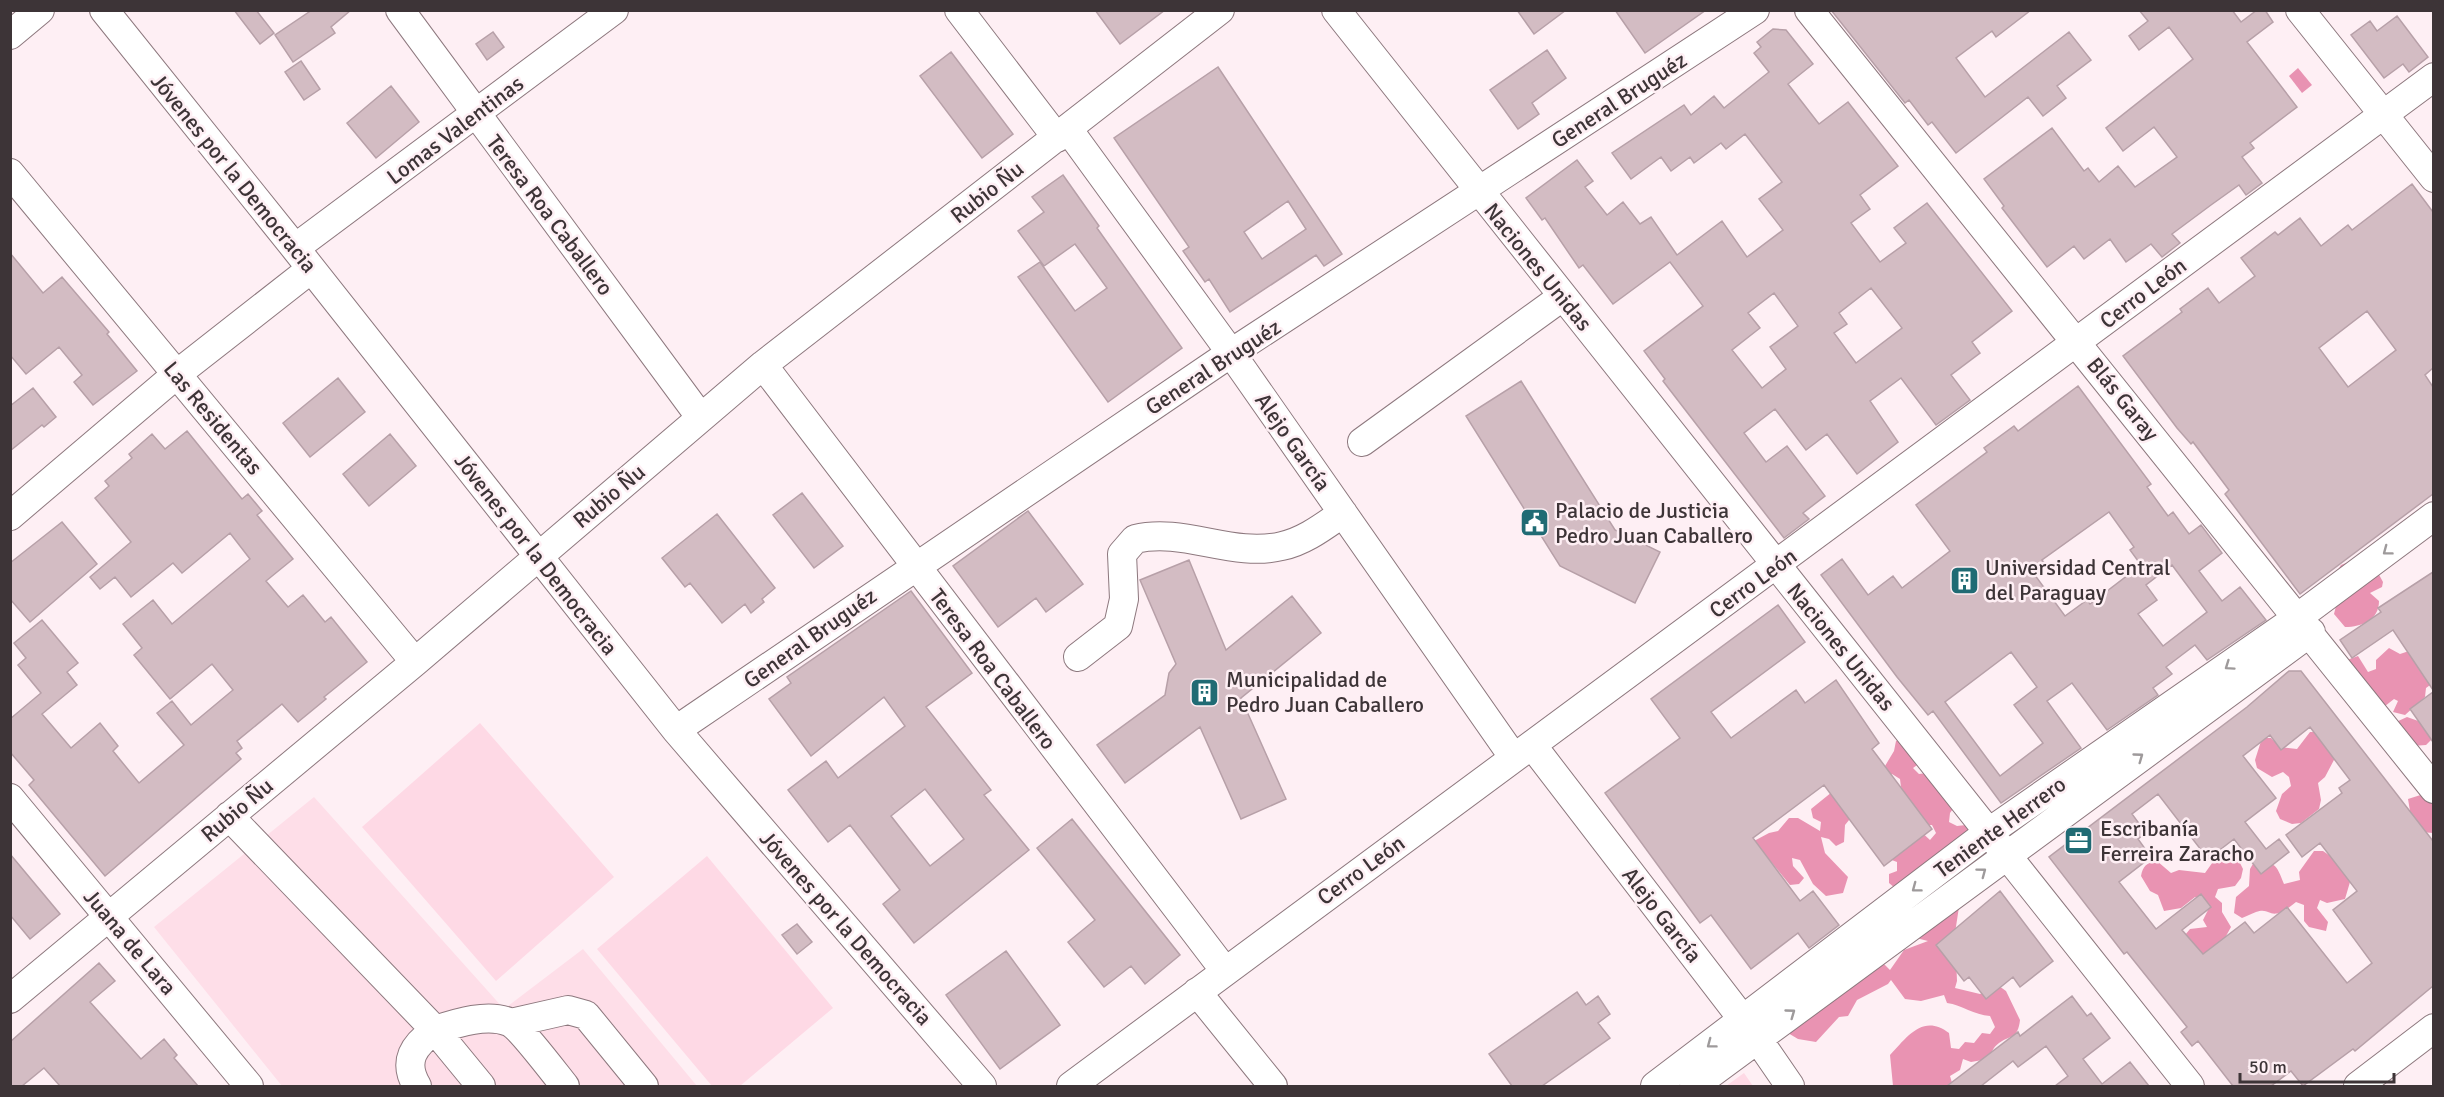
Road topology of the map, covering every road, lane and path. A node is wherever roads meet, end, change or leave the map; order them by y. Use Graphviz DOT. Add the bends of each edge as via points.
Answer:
graph roads {
  1 [pos="40,10"];
  2 [pos="104,10"];
  3 [pos="400,10"];
  4 [pos="614,10"];
  5 [pos="959,10"];
  6 [pos="1220,10"];
  7 [pos="1336,10"];
  8 [pos="1755,10"];
  9 [pos="1809,10"];
  10 [pos="2300,10"];
  11 [pos="10,35"];
  12 [pos="2433,77"];
  13 [pos="476,115"];
  14 [pos="2384,115"];
  15 [pos="1063,134"];
  16 [pos="10,173"];
  17 [pos="2433,178"];
  18 [pos="1479,193"];
  19 [pos="303,258"];
  20 [pos="1562,297"];
  21 [pos="2077,342"];
  22 [pos="1232,353"];
  23 [pos="763,365"];
  24 [pos="177,374"];
  25 [pos="701,418"];
  26 [pos="1362,442"];
  27 [pos="1343,513"];
  28 [pos="10,516"];
  29 [pos="2433,516"];
  30 [pos="2433,541"];
  31 [pos="537,557"];
  32 [pos="915,566"];
  33 [pos="1776,566"];
  34 [pos="2303,625"];
  35 [pos="1078,657"];
  36 [pos="415,662"];
  37 [pos="676,730"];
  38 [pos="1523,751"];
  39 [pos="2433,789"];
  40 [pos="10,798"];
  41 [pos="229,816"];
  42 [pos="1997,843"];
  43 [pos="108,916"];
  44 [pos="1225,971"];
  45 [pos="1197,992"];
  46 [pos="10,999"];
  47 [pos="511,1023"];
  48 [pos="2433,1028"];
  49 [pos="435,1029"];
  50 [pos="1750,1029"];
  51 [pos="249,1086"];
  52 [pos="417,1086"];
  53 [pos="481,1086"];
  54 [pos="565,1086"];
  55 [pos="644,1086"];
  56 [pos="982,1086"];
  57 [pos="1071,1086"];
  58 [pos="1273,1086"];
  59 [pos="1655,1086"];
  60 [pos="1694,1086"];
  61 [pos="1790,1086"];
  62 [pos="2190,1086"];
  63 [pos="2358,1086"];
  1 -- 11 [label="street"];
  2 -- 19 [label="street, Jóvenes por la Democracia"];
  3 -- 13 [label="street, Teresa Roa Caballero"];
  4 -- 13 [label="street, Lomas Valentinas"];
  5 -- 15 [label="street, Alejo García"];
  6 -- 15 [label="street, Rubio Ñu"];
  7 -- 18 [label="street, Naciones Unidas"];
  8 -- 18 [label="street, General Bruguéz"];
  9 -- 21 [label="street, Blás Garay"];
  10 -- 14 [label="street"];
  12 -- 14 [label="street, Cerro León"];
  13 -- 19 [label="street, Lomas Valentinas"];
  13 -- 25 [label="street, Teresa Roa Caballero"];
  14 -- 17 [label="street"];
  14 -- 21 [label="street, Cerro León"];
  15 -- 22 [label="street, Alejo García"];
  15 -- 23 [label="street, Rubio Ñu"];
  16 -- 24 [label="street, Las Residentas"];
  18 -- 20 [label="street, Naciones Unidas"];
  18 -- 22 [label="street, General Bruguéz"];
  19 -- 24 [label="street, Lomas Valentinas"];
  19 -- 31 [label="street, Jóvenes por la Democracia"];
  20 -- 26 [label="street"];
  20 -- 33 [label="street, Naciones Unidas"];
  21 -- 33 [label="street, Cerro León"];
  21 -- 34 [label="street, Blás Garay"];
  22 -- 27 [label="street, Alejo García"];
  22 -- 32 [label="street, General Bruguéz"];
  23 -- 25 [label="street, Rubio Ñu"];
  23 -- 32 [label="street, Teresa Roa Caballero"];
  24 -- 28 [label="street, Lomas Valentinas"];
  24 -- 36 [label="street, Las Residentas"];
  25 -- 31 [label="street, Rubio Ñu"];
  27 -- 35 [label="street" via="1281,547 1247,550 1165,535 1135,539 1122,554 1124,599 1118,626"];
  27 -- 38 [label="street, Alejo García"];
  29 -- 34 [label="street, Teniente Herrero, one-way"];
  30 -- 34 [label="street, Teniente Herrero"];
  31 -- 36 [label="street, Rubio Ñu"];
  31 -- 37 [label="street, Jóvenes por la Democracia"];
  32 -- 37 [label="street, General Bruguéz"];
  32 -- 44 [label="street, Teresa Roa Caballero"];
  33 -- 38 [label="street, Cerro León"];
  33 -- 42 [label="street, Naciones Unidas"];
  34 -- 39 [label="street, Blás Garay"];
  34 -- 42 [label="street, Teniente Herrero"];
  36 -- 41 [label="street, Rubio Ñu"];
  37 -- 56 [label="street, Jóvenes por la Democracia"];
  38 -- 44 [label="street, Cerro León"];
  38 -- 50 [label="street, Alejo García"];
  40 -- 43 [label="street, Juana de Lara"];
  41 -- 43 [label="street, Rubio Ñu"];
  41 -- 49 [label="street"];
  42 -- 50 [label="street, Teniente Herrero"];
  42 -- 62 [label="street, Naciones Unidas"];
  43 -- 46 [label="street, Rubio Ñu"];
  43 -- 51 [label="street, Juana de Lara"];
  44 -- 45 [label="street, Cerro León"];
  45 -- 57 [label="street, Cerro León"];
  45 -- 58 [label="street"];
  47 -- 49 [label="street" via="491,1019"];
  47 -- 54 [label="street"];
  47 -- 55 [label="street" via="568,1010 586,1015"];
  48 -- 63 [label="street"];
  49 -- 52 [label="street" via="418,1042 409,1058"];
  49 -- 53 [label="street"];
  50 -- 59 [label="street, Teniente Herrero, one-way"];
  50 -- 60 [label="street, Teniente Herrero"];
  50 -- 61 [label="street, Alejo García"];
}
